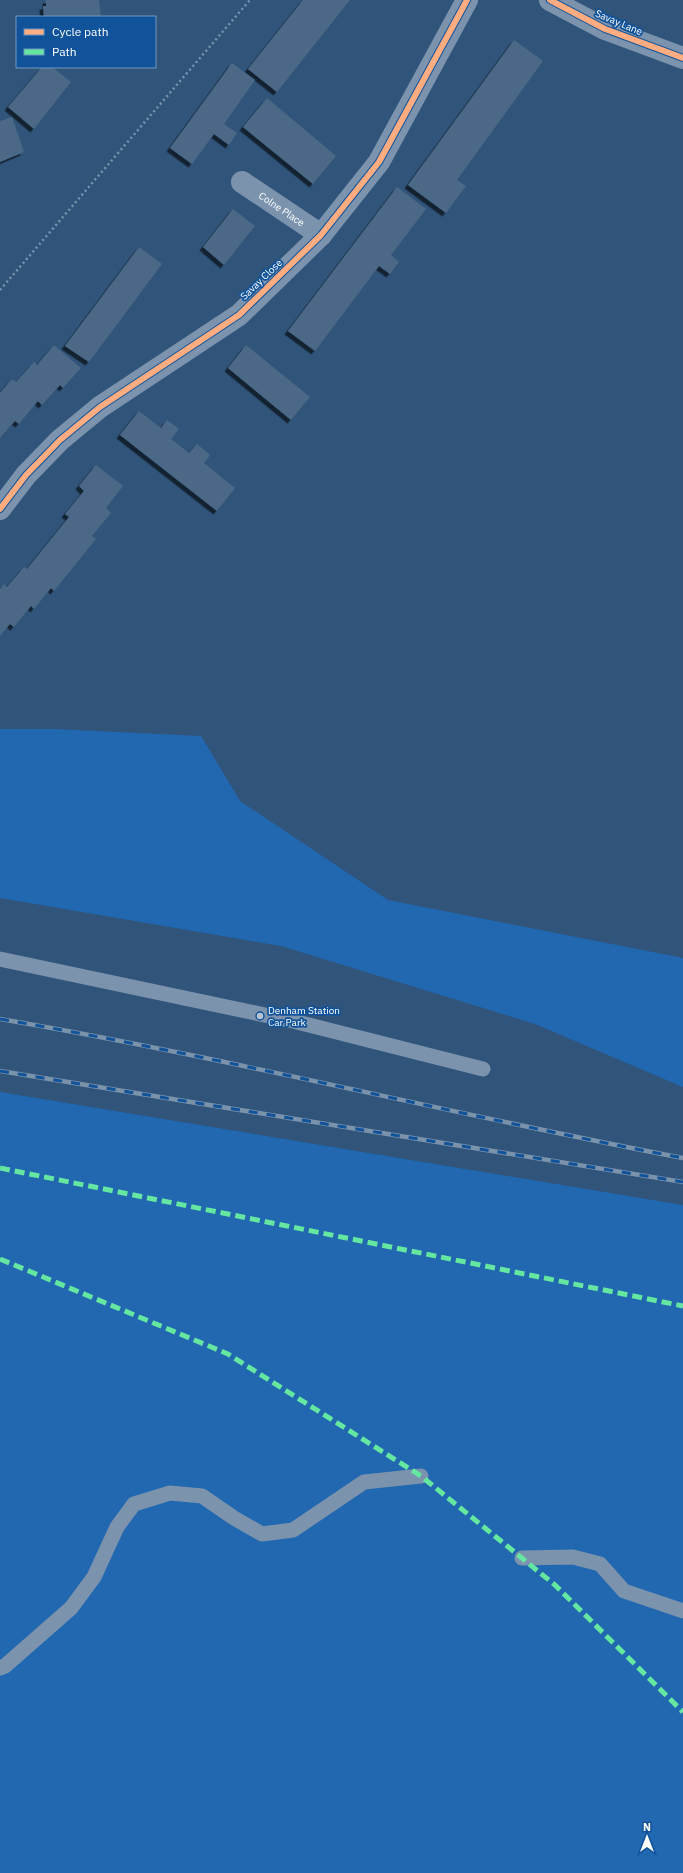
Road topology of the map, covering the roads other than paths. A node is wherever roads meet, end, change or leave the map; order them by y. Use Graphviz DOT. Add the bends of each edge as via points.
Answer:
graph roads {
  1 [pos="467,0"];
  2 [pos="550,0"];
  3 [pos="683,58"];
  4 [pos="242,182"];
  5 [pos="322,235"];
  6 [pos="0,509"];
  7 [pos="0,959"];
  8 [pos="483,1069"];
  9 [pos="421,1476"];
  10 [pos="522,1558"];
  11 [pos="683,1612"];
  12 [pos="0,1668"];
  1 -- 5 [label="street, Savay Close" via="379,162"];
  2 -- 3 [label="street, Savay Lane" via="606,29"];
  4 -- 5 [label="street, Colne Place"];
  5 -- 6 [label="street, Savay Close" via="239,315 100,407 60,440 26,475"];
  7 -- 8 [label="lane" via="293,1021"];
  9 -- 12 [label="lane" via="364,1482 293,1530 262,1534 202,1496 170,1493 134,1504 117,1527 94,1577 71,1608"];
  10 -- 11 [label="lane" via="573,1557 600,1564 624,1592"];
}
